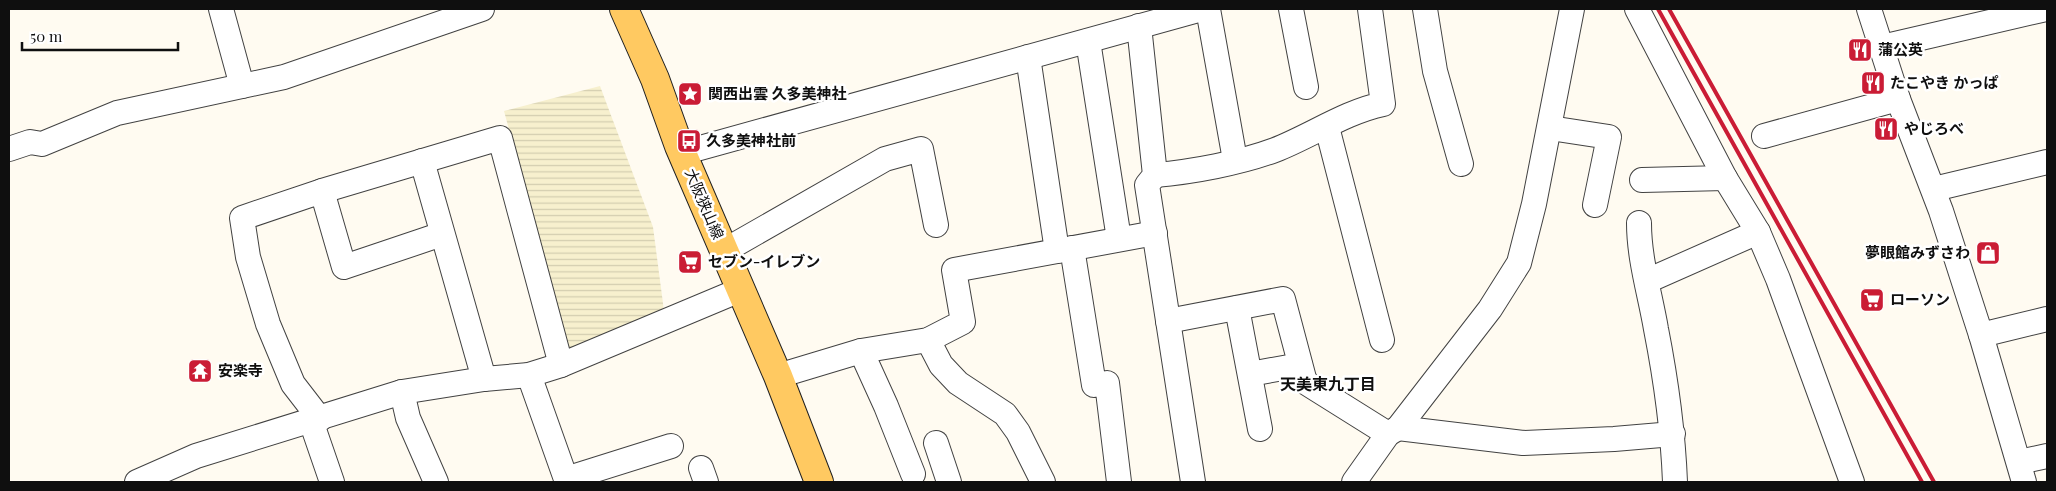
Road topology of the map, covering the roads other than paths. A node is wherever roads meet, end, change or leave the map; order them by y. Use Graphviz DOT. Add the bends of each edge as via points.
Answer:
graph roads {
  1 [pos="221,9"];
  2 [pos="482,9"];
  3 [pos="624,9"];
  4 [pos="1202,9"];
  5 [pos="1208,9"];
  6 [pos="1291,9"];
  7 [pos="1370,9"];
  8 [pos="1425,9"];
  9 [pos="1572,9"];
  10 [pos="1638,9"];
  11 [pos="1869,9"];
  12 [pos="2046,9"];
  13 [pos="445,14"];
  14 [pos="1139,26"];
  15 [pos="1088,40"];
  16 [pos="1882,48"];
  17 [pos="1028,57"];
  18 [pos="242,86"];
  19 [pos="1306,87"];
  20 [pos="1898,99"];
  21 [pos="1327,126"];
  22 [pos="1550,128"];
  23 [pos="1764,136"];
  24 [pos="9,149"];
  25 [pos="682,153"];
  26 [pos="1235,160"];
  27 [pos="422,161"];
  28 [pos="2047,162"];
  29 [pos="1461,164"];
  30 [pos="1155,175"];
  31 [pos="1725,178"];
  32 [pos="1642,180"];
  33 [pos="1934,189"];
  34 [pos="322,191"];
  35 [pos="1595,205"];
  36 [pos="1639,223"];
  37 [pos="936,224"];
  38 [pos="1758,232"];
  39 [pos="1154,233"];
  40 [pos="442,234"];
  41 [pos="1119,239"];
  42 [pos="1064,249"];
  43 [pos="724,252"];
  44 [pos="1647,281"];
  45 [pos="740,290"];
  46 [pos="1237,308"];
  47 [pos="2047,319"];
  48 [pos="1168,321"];
  49 [pos="1981,335"];
  50 [pos="928,340"];
  51 [pos="1382,340"];
  52 [pos="861,351"];
  53 [pos="561,365"];
  54 [pos="1300,365"];
  55 [pos="1250,374"];
  56 [pos="529,375"];
  57 [pos="778,376"];
  58 [pos="484,378"];
  59 [pos="402,392"];
  60 [pos="316,420"];
  61 [pos="1260,429"];
  62 [pos="1393,431"];
  63 [pos="1673,434"];
  64 [pos="936,443"];
  65 [pos="672,446"];
  66 [pos="2047,456"];
  67 [pos="2022,472"];
  68 [pos="912,474"];
  69 [pos="567,481"];
  70 [pos="138,482"];
  71 [pos="332,482"];
  72 [pos="436,482"];
  73 [pos="819,482"];
  74 [pos="949,482"];
  75 [pos="1043,482"];
  76 [pos="1119,482"];
  77 [pos="1193,482"];
  78 [pos="1354,482"];
  79 [pos="1675,482"];
  80 [pos="1852,482"];
  1 -- 18 [label="street"];
  2 -- 13 [label="street"];
  3 -- 25 [label="main road, 大阪狭山線"];
  4 -- 14 [label="street"];
  5 -- 26 [label="street"];
  6 -- 19 [label="street"];
  7 -- 21 [label="street" via="1384,104 1362,109"];
  8 -- 29 [label="street" via="1435,71"];
  9 -- 22 [label="street"];
  10 -- 31 [label="street"];
  11 -- 16 [label="street"];
  12 -- 16 [label="street"];
  13 -- 18 [label="street" via="284,77"];
  14 -- 15 [label="street"];
  14 -- 30 [label="street"];
  15 -- 17 [label="street"];
  15 -- 41 [label="street"];
  16 -- 20 [label="street"];
  17 -- 25 [label="street"];
  17 -- 42 [label="street"];
  18 -- 24 [label="street" via="118,113 42,144 30,142"];
  20 -- 23 [label="street"];
  20 -- 33 [label="street"];
  21 -- 26 [label="street" via="1273,151"];
  21 -- 51 [label="street"];
  22 -- 35 [label="street" via="1609,137"];
  22 -- 62 [label="street" via="1519,263 1490,309"];
  25 -- 43 [label="main road, 大阪狭山線"];
  26 -- 30 [label="street" via="1186,173"];
  27 -- 34 [label="street"];
  27 -- 40 [label="street"];
  27 -- 53 [label="street" via="500,138"];
  28 -- 33 [label="street"];
  30 -- 39 [label="street" via="1147,185"];
  31 -- 32 [label="street"];
  31 -- 38 [label="street"];
  33 -- 49 [label="street"];
  34 -- 40 [label="street" via="344,267"];
  34 -- 60 [label="street" via="242,218 248,257 268,324 293,384"];
  36 -- 44 [label="street" via="1639,250"];
  37 -- 43 [label="street" via="921,149 885,160"];
  38 -- 44 [label="street"];
  38 -- 80 [label="street"];
  39 -- 41 [label="street"];
  39 -- 48 [label="street"];
  40 -- 58 [label="street"];
  41 -- 42 [label="street"];
  42 -- 50 [label="street" via="954,270 963,322"];
  42 -- 76 [label="street" via="1094,385 1107,383"];
  43 -- 45 [label="main road, 大阪狭山線"];
  44 -- 63 [label="street"];
  45 -- 53 [label="street"];
  45 -- 57 [label="main road, 大阪狭山線"];
  46 -- 48 [label="street"];
  46 -- 54 [label="street" via="1283,299"];
  46 -- 55 [label="street"];
  47 -- 49 [label="street"];
  48 -- 77 [label="street"];
  49 -- 67 [label="street"];
  50 -- 52 [label="street"];
  50 -- 75 [label="street" via="941,365 958,383 1005,414 1018,432"];
  52 -- 57 [label="street"];
  52 -- 68 [label="street"];
  53 -- 56 [label="street"];
  54 -- 55 [label="street"];
  54 -- 62 [label="street" via="1305,382"];
  55 -- 61 [label="street"];
  56 -- 58 [label="street"];
  56 -- 69 [label="street"];
  57 -- 73 [label="main road, 大阪狭山線"];
  58 -- 59 [label="street"];
  59 -- 60 [label="street"];
  59 -- 72 [label="street" via="408,418"];
  60 -- 70 [label="street" via="196,456"];
  60 -- 71 [label="street"];
  62 -- 63 [label="street" via="1523,443"];
  62 -- 78 [label="street"];
  63 -- 79 [label="street"];
  64 -- 74 [label="street"];
  65 -- 69 [label="street"];
  66 -- 67 [label="street"];
}
